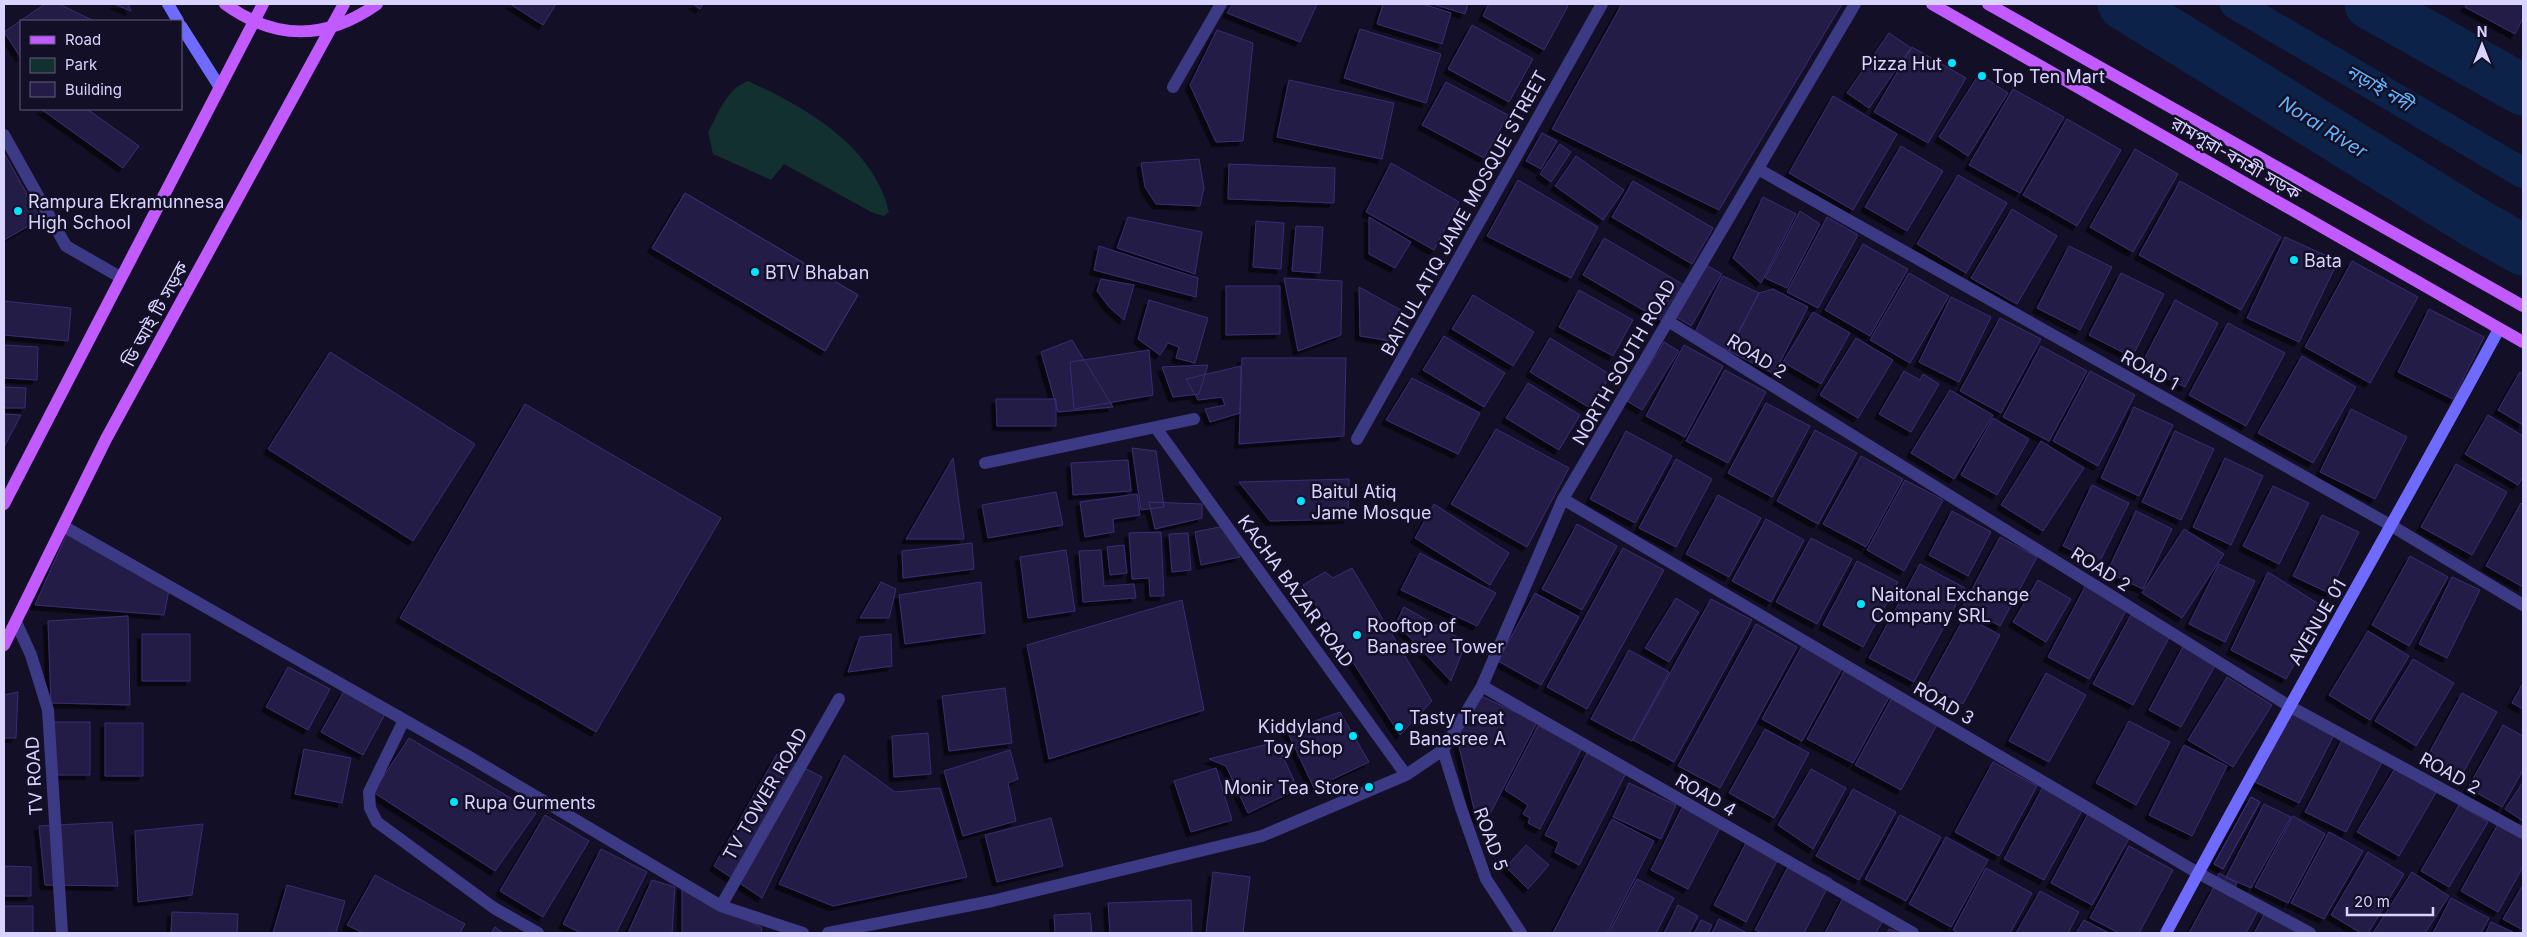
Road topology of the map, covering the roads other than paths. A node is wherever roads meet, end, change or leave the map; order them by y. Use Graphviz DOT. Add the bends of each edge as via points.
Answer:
graph roads {
  1 [pos="168,4"];
  2 [pos="225,4"];
  3 [pos="263,4"];
  4 [pos="344,4"];
  5 [pos="377,4"];
  6 [pos="1221,4"];
  7 [pos="1602,4"];
  8 [pos="1855,4"];
  9 [pos="1932,4"];
  10 [pos="1988,4"];
  11 [pos="177,20"];
  12 [pos="182,28"];
  13 [pos="219,86"];
  14 [pos="1173,87"];
  15 [pos="4,135"];
  16 [pos="1758,169"];
  17 [pos="120,277"];
  18 [pos="2523,306"];
  19 [pos="1668,321"];
  20 [pos="2499,329"];
  21 [pos="2523,342"];
  22 [pos="1194,420"];
  23 [pos="1156,428"];
  24 [pos="1357,440"];
  25 [pos="985,463"];
  26 [pos="1563,500"];
  27 [pos="4,504"];
  28 [pos="63,526"];
  29 [pos="2392,526"];
  30 [pos="2523,605"];
  31 [pos="16,622"];
  32 [pos="4,645"];
  33 [pos="1482,686"];
  34 [pos="839,699"];
  35 [pos="2289,706"];
  36 [pos="404,720"];
  37 [pos="1443,750"];
  38 [pos="1406,775"];
  39 [pos="2523,833"];
  40 [pos="2198,873"];
  41 [pos="721,906"];
  42 [pos="62,933"];
  43 [pos="538,933"];
  44 [pos="803,933"];
  45 [pos="828,933"];
  46 [pos="1521,933"];
  47 [pos="1913,933"];
  48 [pos="2166,933"];
  49 [pos="2310,933"];
  1 -- 11 [label="street"];
  2 -- 5 [label="main road, bridge" via="255,23 304,32 344,24"];
  3 -- 13 [label="main road"];
  4 -- 28 [label="main road, ডি আই টি সড়ক" via="111,431"];
  6 -- 14 [label="street"];
  7 -- 24 [label="street, BAITUL ATIQ JAME MOSQUE STREET"];
  8 -- 16 [label="street, NORTH SOUTH ROAD"];
  9 -- 20 [label="main road, রামপুরা-বনশ্রী সড়ক"];
  10 -- 18 [label="main road, রামপুরা-বনশ্রী সড়ক"];
  12 -- 13 [label="street"];
  13 -- 17 [label="main road"];
  15 -- 17 [label="street" via="66,246"];
  16 -- 19 [label="street, NORTH SOUTH ROAD"];
  16 -- 29 [label="street, ROAD 1"];
  17 -- 27 [label="main road"];
  19 -- 26 [label="street, NORTH SOUTH ROAD"];
  19 -- 35 [label="street, ROAD 2"];
  20 -- 21 [label="main road, রামপুরা-বনশ্রী সড়ক"];
  20 -- 29 [label="street, AVENUE 01"];
  22 -- 23 [label="street"];
  23 -- 25 [label="street"];
  23 -- 38 [label="street, KACHA BAZAR ROAD"];
  26 -- 33 [label="street, NORTH SOUTH ROAD"];
  26 -- 40 [label="street, ROAD 3"];
  28 -- 31 [label="main road, ডি আই টি সড়ক"];
  28 -- 36 [label="street"];
  29 -- 30 [label="street, ROAD 1"];
  29 -- 35 [label="street, AVENUE 01"];
  31 -- 32 [label="main road, ডি আই টি সড়ক"];
  31 -- 42 [label="street, TV ROAD" via="31,655 48,710"];
  33 -- 37 [label="street, NORTH SOUTH ROAD"];
  33 -- 47 [label="street, ROAD 4"];
  34 -- 41 [label="street, TV TOWER ROAD"];
  35 -- 39 [label="street, ROAD 2"];
  35 -- 40 [label="street, AVENUE 01"];
  36 -- 41 [label="street"];
  36 -- 43 [label="street" via="369,792 370,808 377,822 494,908"];
  37 -- 38 [label="street"];
  37 -- 46 [label="street, ROAD 5" via="1486,879"];
  38 -- 45 [label="street" via="1262,836 992,901"];
  40 -- 48 [label="street, AVENUE 01"];
  40 -- 49 [label="street, ROAD 3"];
  41 -- 44 [label="street"];
}
